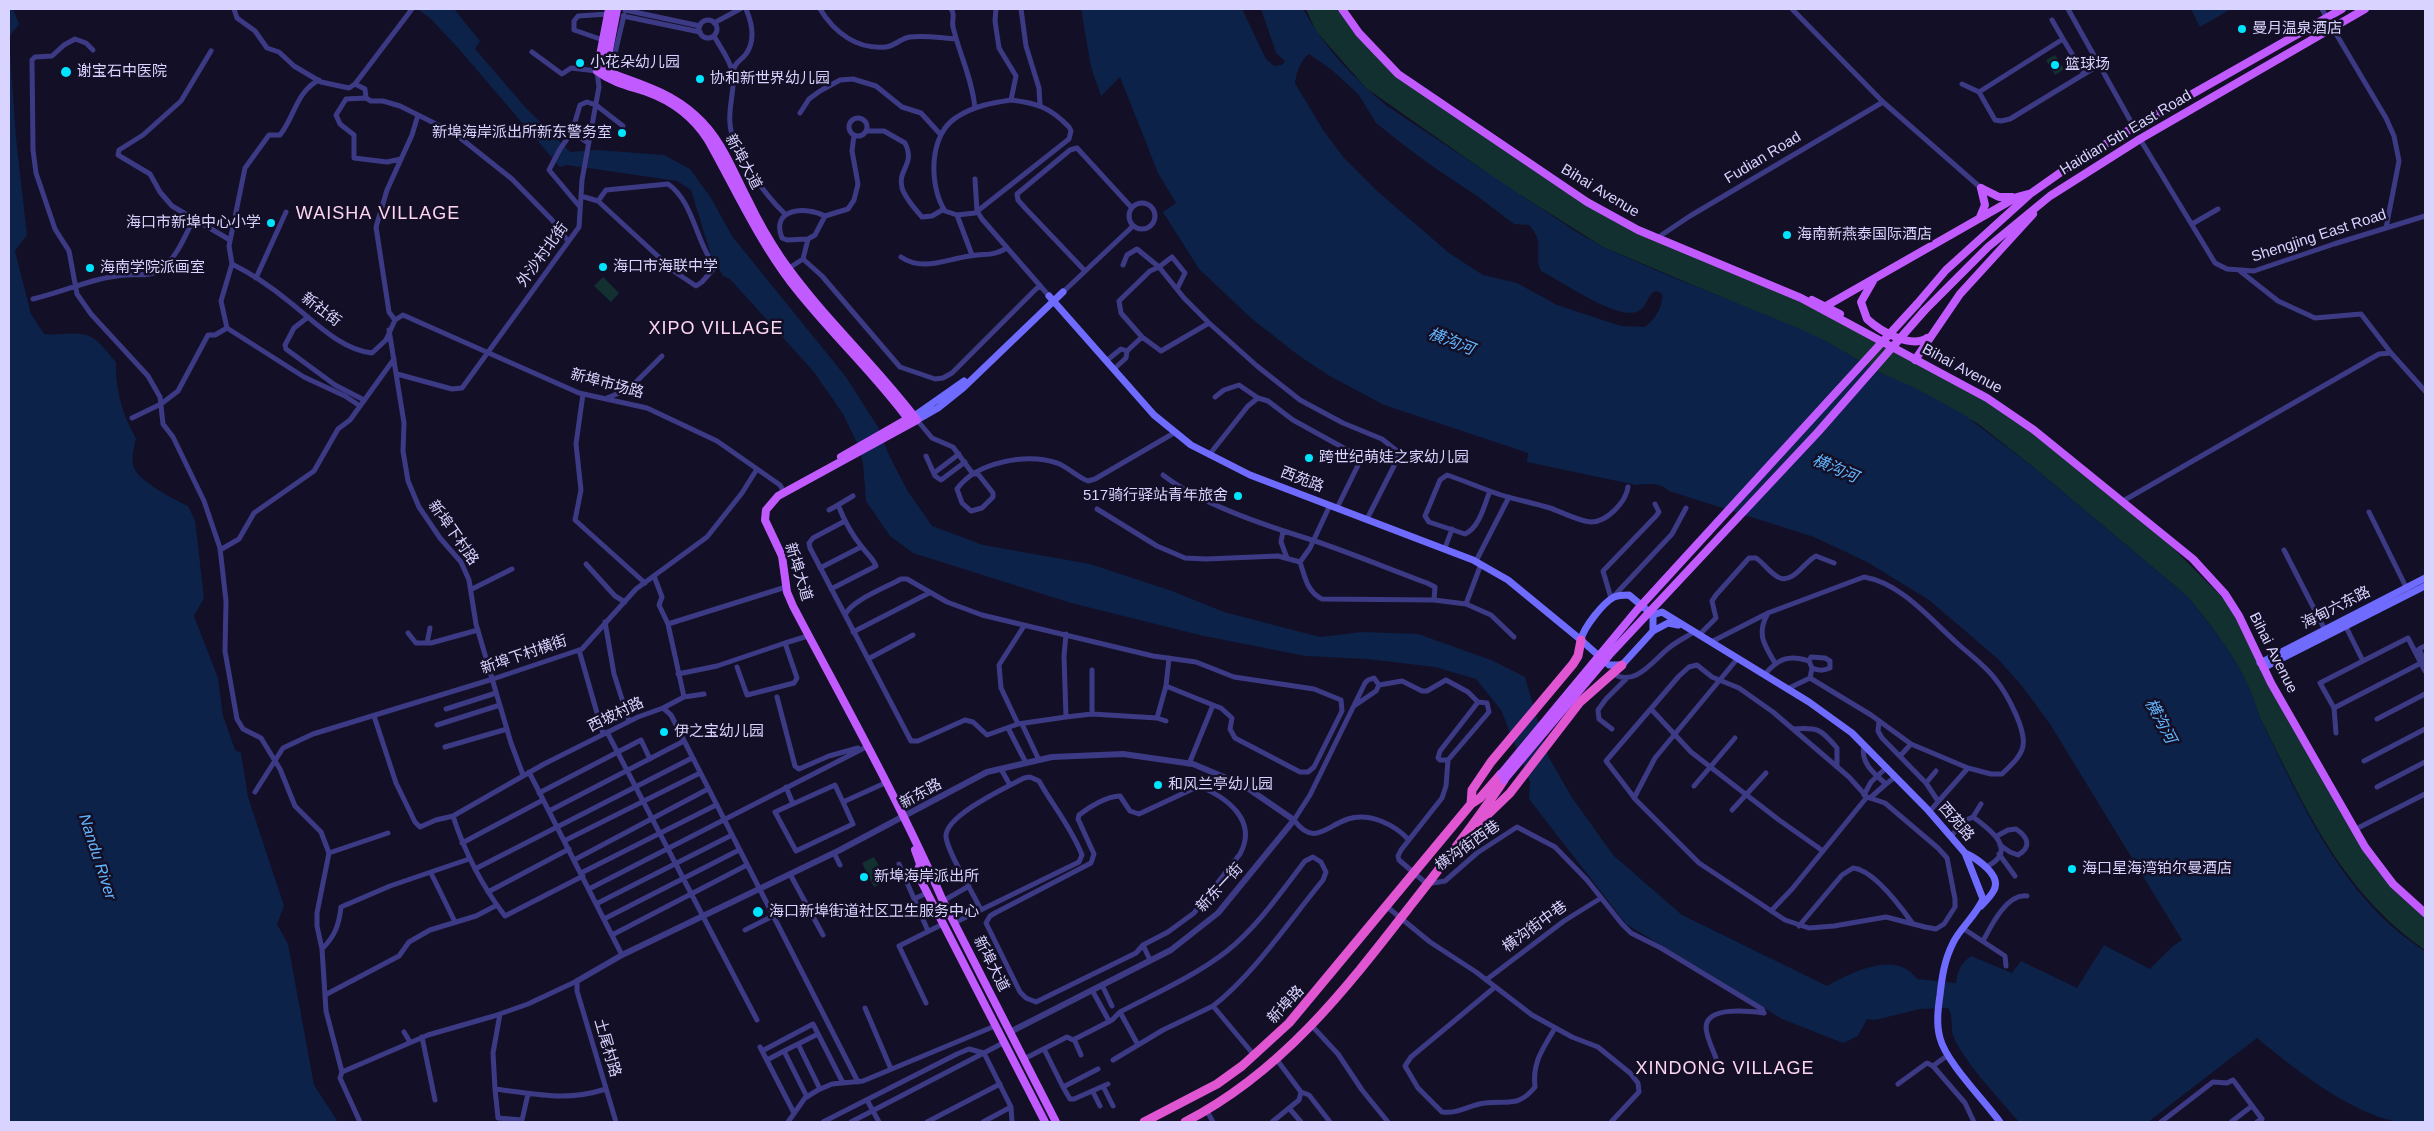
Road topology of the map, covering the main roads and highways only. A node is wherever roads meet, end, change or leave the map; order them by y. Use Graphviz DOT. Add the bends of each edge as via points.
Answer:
graph roads {
  1 [pos="1344,9"];
  2 [pos="2342,9"];
  3 [pos="2365,9"];
  4 [pos="608,11"];
  5 [pos="623,11"];
  6 [pos="606,74"];
  7 [pos="2030,194"];
  8 [pos="2017,196"];
  9 [pos="2050,196"];
  10 [pos="1980,218"];
  11 [pos="1659,237"];
  12 [pos="1876,277"];
  13 [pos="1062,292"];
  14 [pos="1051,299"];
  15 [pos="1826,306"];
  16 [pos="1931,335"];
  17 [pos="1916,358"];
  18 [pos="913,420"];
  19 [pos="2425,578"];
  20 [pos="2425,586"];
  21 [pos="2408,591"];
  22 [pos="1653,615"];
  23 [pos="1686,628"];
  24 [pos="1653,631"];
  25 [pos="1581,640"];
  26 [pos="1622,664"];
  27 [pos="2264,664"];
  28 [pos="1502,777"];
  29 [pos="1471,804"];
  30 [pos="903,818"];
  31 [pos="1474,825"];
  32 [pos="1965,852"];
  33 [pos="1979,908"];
  34 [pos="2425,911"];
  35 [pos="1045,1122"];
  36 [pos="1056,1122"];
  37 [pos="1144,1122"];
  38 [pos="1186,1122"];
  39 [pos="2000,1122"];
  1 -- 11 [label="main road, Bihai Avenue" via="1383,56 1407,77 1588,199"];
  2 -- 7 [label="main road, Haidian 5th East Road" via="2134,126"];
  3 -- 9 [label="main road, Haidian 5th East Road" via="2140,139"];
  4 -- 6 [label="main road" via="603,40"];
  5 -- 6 [label="main road"];
  6 -- 18 [label="main road, 新埠大道" via="666,101 704,133 747,214 786,276"];
  6 -- 18 [label="main road, 新埠大道" via="668,96 702,122 721,146 753,211 789,268 891,386"];
  7 -- 8 [label="main road"];
  7 -- 28 [label="main road, Haidian 5th East Road, bridge" via="1946,270 1637,610"];
  8 -- 10 [label="main road"];
  8 -- 10 [label="main road" via="2005,199 1981,188 1984,206"];
  9 -- 16 [label="main road" via="1978,272"];
  9 -- 28 [label="main road, Haidian 5th East Road, bridge" via="1988,247 1924,311 1818,432 1611,653"];
  10 -- 12 [label="main road"];
  11 -- 15 [label="main road, Bihai Avenue"];
  11 -- 17 [label="main road, Bihai Avenue" via="1789,292"];
  12 -- 15 [label="main road"];
  12 -- 16 [label="main road" via="1860,302 1867,319 1907,342 1918,343"];
  13 -- 14 [label="main road"];
  14 -- 18 [label="main road" via="963,388 938,408"];
  14 -- 25 [label="main road, 西苑路" via="1154,415 1208,456 1479,562 1508,580"];
  15 -- 17 [label="main road, Bihai Avenue"];
  16 -- 17 [label="main road"];
  17 -- 27 [label="main road, Bihai Avenue" via="2020,413 2200,561 2243,613"];
  18 -- 30 [label="main road, 新埠大道" via="784,492 770,503 765,520 782,556 786,587 793,606"];
  19 -- 21 [label="main road, 海甸六东路"];
  20 -- 21 [label="main road, 海甸六东路"];
  21 -- 27 [label="main road, 海甸六东路"];
  22 -- 23 [label="main road, 西苑路" via="1662,612"];
  22 -- 24 [label="main road"];
  22 -- 25 [label="main road, 西苑路" via="1630,595 1611,598 1585,627"];
  23 -- 24 [label="main road, 西苑路" via="1668,623"];
  23 -- 32 [label="main road, 西苑路" via="1830,715 1895,776"];
  24 -- 26 [label="main road"];
  25 -- 26 [label="main road, 西苑路" via="1609,665"];
  25 -- 29 [label="highway" via="1578,656 1472,790"];
  26 -- 31 [label="highway" via="1580,702 1510,793"];
  27 -- 34 [label="main road, Bihai Avenue" via="2356,829 2393,879"];
  28 -- 29 [label="highway, 新埠路"];
  28 -- 31 [label="highway"];
  29 -- 37 [label="highway, 新埠路" via="1289,1023 1217,1084"];
  30 -- 35 [label="main road, 新埠大道" via="904,829 920,864 917,873"];
  30 -- 36 [label="main road, 新埠大道"];
  31 -- 38 [label="highway" via="1312,1026 1277,1060 1232,1096"];
  32 -- 33 [label="main road, 西苑路" via="1982,899"];
  32 -- 33 [label="main road" via="1986,867 1995,882 1995,889"];
  33 -- 39 [label="main road" via="1955,939 1942,970 1938,1011 1940,1038 1948,1055"];
}
